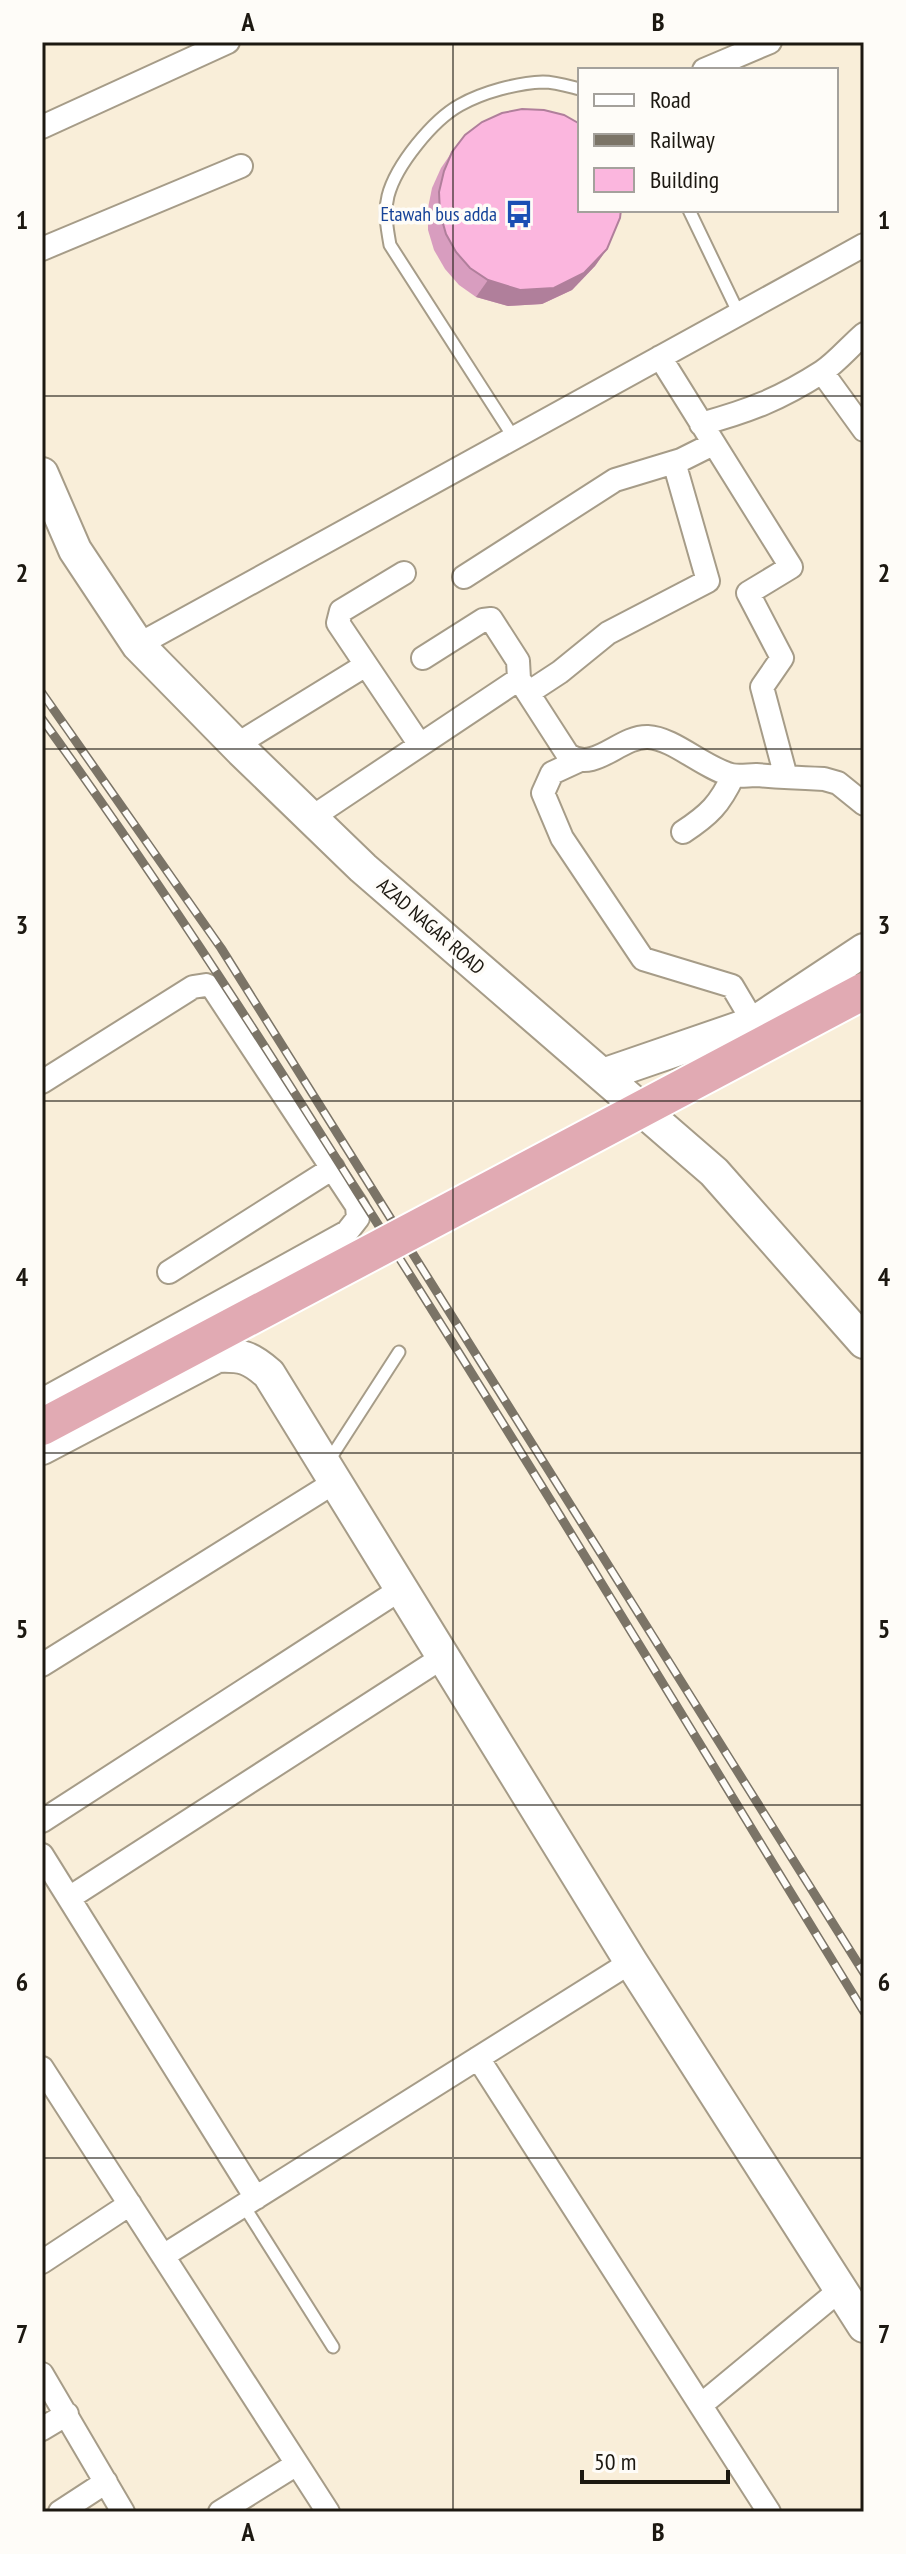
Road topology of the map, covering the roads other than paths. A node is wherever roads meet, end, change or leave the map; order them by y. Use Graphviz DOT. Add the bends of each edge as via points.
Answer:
graph roads {
  1 [pos="228,42"];
  2 [pos="770,42"];
  3 [pos="709,68"];
  4 [pos="578,89"];
  5 [pos="42,127"];
  6 [pos="241,166"];
  7 [pos="690,212"];
  8 [pos="864,245"];
  9 [pos="42,249"];
  10 [pos="739,314"];
  11 [pos="864,334"];
  12 [pos="660,357"];
  13 [pos="822,372"];
  14 [pos="864,430"];
  15 [pos="707,434"];
  16 [pos="514,438"];
  17 [pos="674,462"];
  18 [pos="42,474"];
  19 [pos="404,573"];
  20 [pos="464,577"];
  21 [pos="138,645"];
  22 [pos="423,658"];
  23 [pos="366,665"];
  24 [pos="524,686"];
  25 [pos="236,745"];
  26 [pos="420,745"];
  27 [pos="578,761"];
  28 [pos="733,776"];
  29 [pos="786,777"];
  30 [pos="864,804"];
  31 [pos="311,818"];
  32 [pos="683,832"];
  33 [pos="864,950"];
  34 [pos="864,991"];
  35 [pos="754,1023"];
  36 [pos="603,1075"];
  37 [pos="42,1082"];
  38 [pos="333,1168"];
  39 [pos="169,1272"];
  40 [pos="864,1342"];
  41 [pos="399,1352"];
  42 [pos="42,1400"];
  43 [pos="42,1427"];
  44 [pos="42,1448"];
  45 [pos="330,1474"];
  46 [pos="401,1589"];
  47 [pos="443,1657"];
  48 [pos="42,1665"];
  49 [pos="42,1821"];
  50 [pos="42,1855"];
  51 [pos="69,1898"];
  52 [pos="631,1962"];
  53 [pos="478,2058"];
  54 [pos="43,2072"];
  55 [pos="250,2202"];
  56 [pos="130,2204"];
  57 [pos="163,2256"];
  58 [pos="42,2262"];
  59 [pos="841,2289"];
  60 [pos="864,2326"];
  61 [pos="333,2347"];
  62 [pos="42,2374"];
  63 [pos="701,2405"];
  64 [pos="67,2414"];
  65 [pos="42,2429"];
  66 [pos="297,2464"];
  67 [pos="106,2482"];
  68 [pos="60,2512"];
  69 [pos="123,2512"];
  70 [pos="220,2512"];
  71 [pos="328,2512"];
  72 [pos="769,2512"];
  1 -- 5 [label="street"];
  2 -- 3 [label="street"];
  4 -- 16 [label="lane" via="535,83 460,104 412,149 388,194 390,245"];
  6 -- 9 [label="street"];
  7 -- 10 [label="lane"];
  8 -- 10 [label="street"];
  10 -- 12 [label="street"];
  11 -- 13 [label="street"];
  12 -- 15 [label="street"];
  12 -- 16 [label="street"];
  13 -- 14 [label="street"];
  13 -- 15 [label="street"];
  15 -- 17 [label="street"];
  15 -- 29 [label="street" via="791,567 748,593 782,658 762,687"];
  16 -- 21 [label="street"];
  17 -- 20 [label="street" via="615,480"];
  17 -- 24 [label="street" via="708,581 608,633 560,672"];
  18 -- 21 [label="street, AZAD NAGAR ROAD" via="75,550"];
  19 -- 23 [label="street" via="338,617"];
  21 -- 25 [label="street, AZAD NAGAR ROAD"];
  22 -- 24 [label="street" via="491,619 518,661"];
  23 -- 25 [label="street"];
  23 -- 26 [label="street"];
  24 -- 26 [label="street"];
  24 -- 27 [label="street" via="568,755"];
  25 -- 31 [label="street, AZAD NAGAR ROAD"];
  26 -- 31 [label="street"];
  27 -- 28 [label="street" via="646,737"];
  27 -- 35 [label="street" via="552,773 543,793 562,838 643,959 732,986"];
  28 -- 29 [label="street"];
  28 -- 32 [label="street" via="723,798"];
  29 -- 30 [label="street" via="838,783"];
  31 -- 36 [label="street, AZAD NAGAR ROAD"];
  33 -- 35 [label="street"];
  34 -- 43 [label="main road, bridge"];
  35 -- 36 [label="street"];
  36 -- 40 [label="street, AZAD NAGAR ROAD" via="714,1172"];
  37 -- 38 [label="street" via="193,987 206,985 218,993"];
  38 -- 39 [label="street"];
  38 -- 42 [label="street" via="357,1206 358,1218 347,1232"];
  41 -- 45 [label="lane"];
  44 -- 45 [label="street" via="199,1364 217,1356 237,1356 254,1360 269,1374"];
  45 -- 46 [label="street"];
  45 -- 48 [label="street"];
  46 -- 47 [label="street"];
  46 -- 49 [label="street"];
  47 -- 51 [label="street"];
  47 -- 52 [label="street"];
  50 -- 51 [label="street"];
  51 -- 55 [label="street"];
  52 -- 53 [label="street"];
  52 -- 59 [label="street"];
  53 -- 55 [label="street"];
  53 -- 63 [label="street"];
  54 -- 56 [label="street"];
  55 -- 57 [label="street"];
  55 -- 61 [label="lane"];
  56 -- 57 [label="street"];
  56 -- 58 [label="street"];
  57 -- 66 [label="street"];
  59 -- 60 [label="street"];
  59 -- 63 [label="street"];
  62 -- 64 [label="street"];
  63 -- 72 [label="street"];
  64 -- 65 [label="street"];
  64 -- 67 [label="street"];
  66 -- 70 [label="street"];
  66 -- 71 [label="street"];
  67 -- 68 [label="street"];
  67 -- 69 [label="street"];
}
